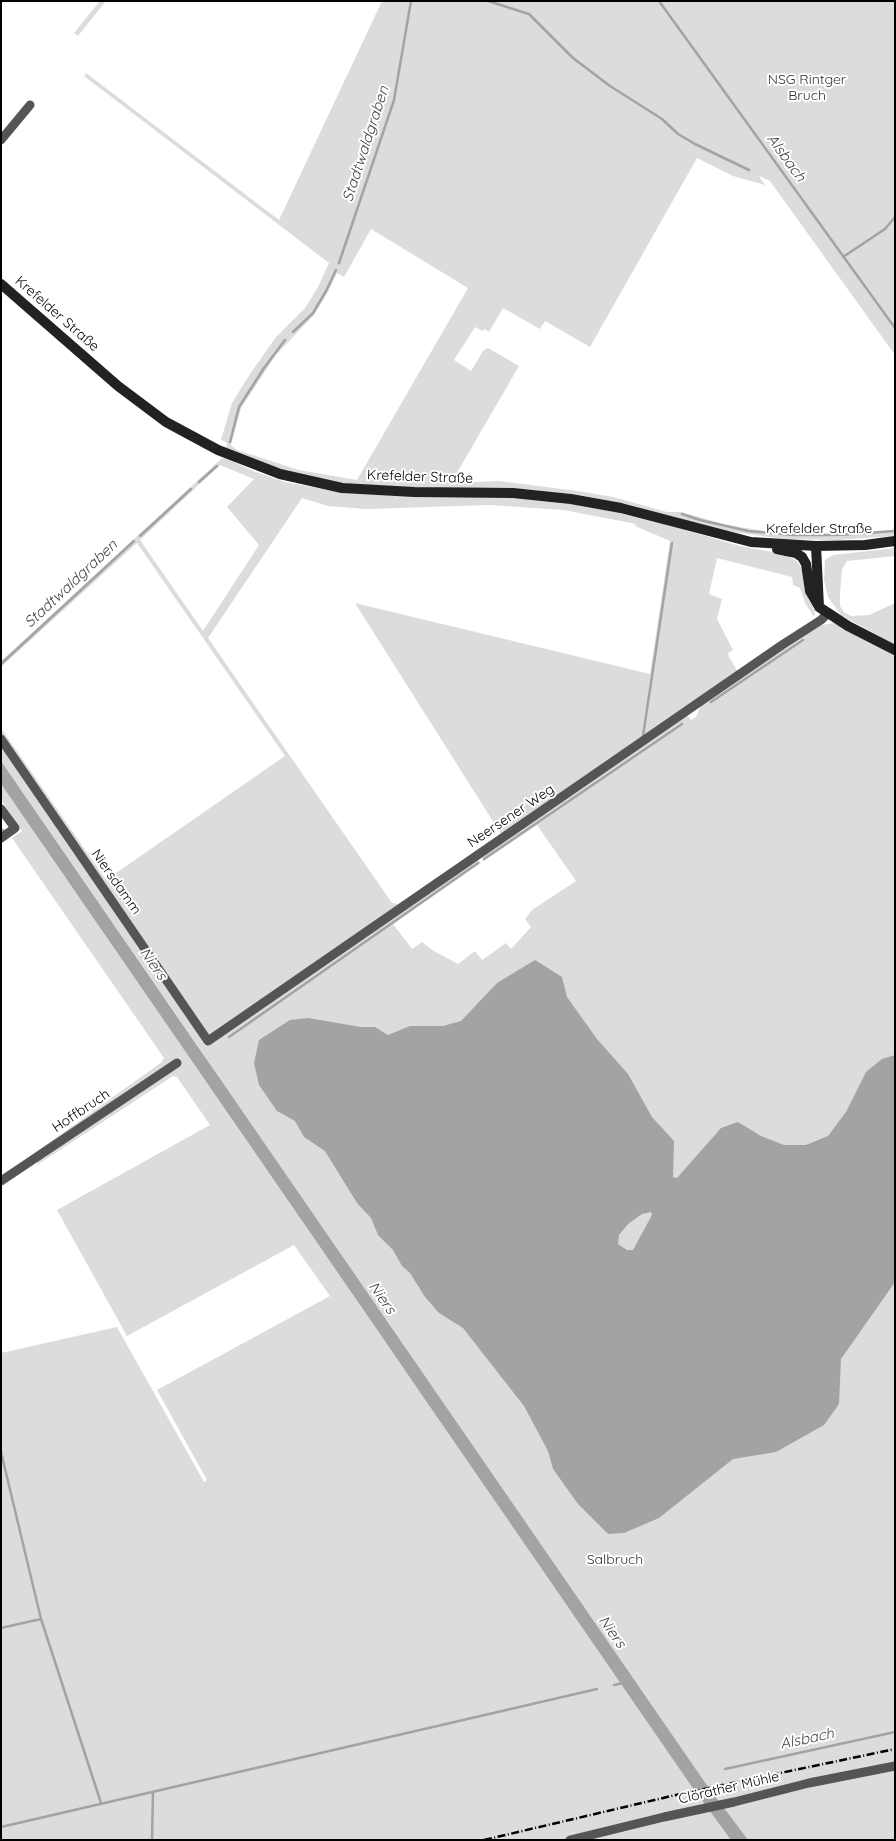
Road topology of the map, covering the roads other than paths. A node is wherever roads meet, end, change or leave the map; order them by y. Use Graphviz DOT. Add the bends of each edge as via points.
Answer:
graph roads {
  1 [pos="30,104"];
  2 [pos="1,140"];
  3 [pos="1,284"];
  4 [pos="895,541"];
  5 [pos="751,542"];
  6 [pos="816,546"];
  7 [pos="824,610"];
  8 [pos="895,650"];
  9 [pos="1,740"];
  10 [pos="1,809"];
  11 [pos="1,838"];
  12 [pos="208,1041"];
  13 [pos="176,1063"];
  14 [pos="1,1181"];
  15 [pos="895,1766"];
  16 [pos="570,1840"];
  1 -- 2 [label="street"];
  3 -- 5 [label="main road, Krefelder Straße" via="118,386 166,422 218,450 280,474 342,488 527,494 572,499 621,508"];
  4 -- 6 [label="main road, Krefelder Straße"];
  5 -- 6 [label="main road, Krefelder Straße"];
  5 -- 7 [label="main road" via="802,557 810,591"];
  6 -- 7 [label="main road"];
  7 -- 8 [label="main road"];
  7 -- 12 [label="street, Neersener Weg" via="821,620"];
  9 -- 12 [label="street, Niersdamm"];
  10 -- 11 [label="street" via="15,828"];
  13 -- 14 [label="street, Hoffbruch"];
  15 -- 16 [label="street, Clörather Mühle" via="809,1783"];
}
